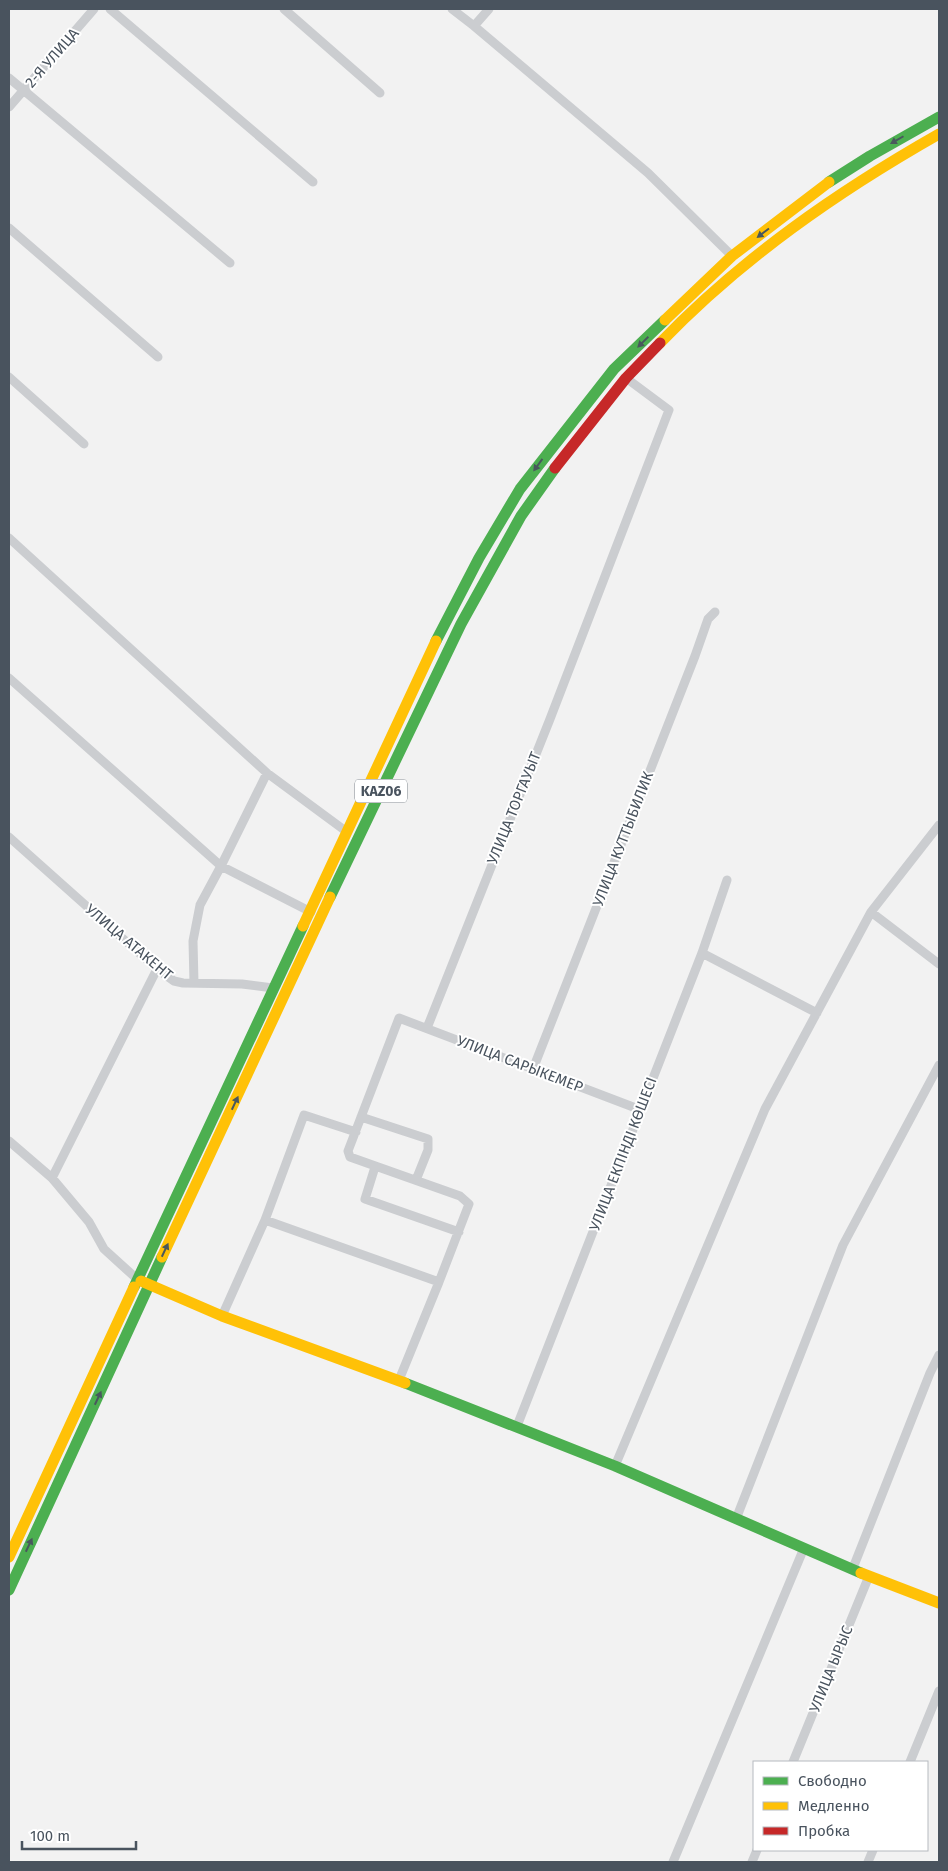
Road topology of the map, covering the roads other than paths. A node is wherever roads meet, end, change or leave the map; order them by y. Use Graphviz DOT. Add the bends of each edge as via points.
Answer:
graph roads {
  1 [pos="94,9"];
  2 [pos="110,9"];
  3 [pos="284,9"];
  4 [pos="452,9"];
  5 [pos="488,9"];
  6 [pos="474,26"];
  7 [pos="9,78"];
  8 [pos="23,91"];
  9 [pos="380,92"];
  10 [pos="9,107"];
  11 [pos="939,117"];
  12 [pos="939,134"];
  13 [pos="313,182"];
  14 [pos="9,228"];
  15 [pos="732,256"];
  16 [pos="230,263"];
  17 [pos="158,357"];
  18 [pos="9,377"];
  19 [pos="626,378"];
  20 [pos="84,444"];
  21 [pos="9,540"];
  22 [pos="715,612"];
  23 [pos="440,632"];
  24 [pos="454,638"];
  25 [pos="9,678"];
  26 [pos="267,773"];
  27 [pos="939,825"];
  28 [pos="347,832"];
  29 [pos="9,837"];
  30 [pos="221,866"];
  31 [pos="727,880"];
  32 [pos="311,912"];
  33 [pos="871,912"];
  34 [pos="702,953"];
  35 [pos="939,964"];
  36 [pos="157,969"];
  37 [pos="194,984"];
  38 [pos="273,988"];
  39 [pos="817,1013"];
  40 [pos="427,1028"];
  41 [pos="939,1065"];
  42 [pos="533,1069"];
  43 [pos="640,1110"];
  44 [pos="360,1117"];
  45 [pos="356,1132"];
  46 [pos="9,1141"];
  47 [pos="375,1167"];
  48 [pos="52,1178"];
  49 [pos="416,1180"];
  50 [pos="265,1220"];
  51 [pos="459,1232"];
  52 [pos="136,1279"];
  53 [pos="439,1282"];
  54 [pos="149,1284"];
  55 [pos="222,1316"];
  56 [pos="939,1355"];
  57 [pos="399,1380"];
  58 [pos="517,1426"];
  59 [pos="615,1466"];
  60 [pos="736,1519"];
  61 [pos="804,1548"];
  62 [pos="9,1557"];
  63 [pos="853,1568"];
  64 [pos="869,1576"];
  65 [pos="9,1590"];
  66 [pos="939,1603"];
  67 [pos="939,1692"];
  68 [pos="793,1761"];
  69 [pos="910,1761"];
  70 [pos="673,1862"];
  1 -- 8 [label="street, 2-Я УЛИЦА"];
  2 -- 13 [label="street"];
  3 -- 9 [label="street"];
  4 -- 6 [label="street"];
  5 -- 6 [label="street"];
  6 -- 15 [label="street" via="648,172"];
  7 -- 8 [label="street"];
  8 -- 10 [label="street, 2-Я УЛИЦА"];
  8 -- 16 [label="street"];
  11 -- 15 [label="main road, KАZ06, one-way" via="824,186"];
  12 -- 19 [label="main road, KАZ06" via="878,169 751,258 676,326"];
  14 -- 17 [label="street"];
  15 -- 23 [label="main road, KАZ06, one-way" via="614,369 545,455 478,558"];
  18 -- 20 [label="street"];
  19 -- 24 [label="main road, KАZ06" via="521,516"];
  19 -- 40 [label="street, УЛИЦА ТОРГАУЫТ" via="669,410"];
  21 -- 26 [label="street"];
  22 -- 42 [label="street, УЛИЦА КУТТЫБИЛИК" via="708,618"];
  23 -- 24 [label="main road"];
  23 -- 28 [label="main road, KАZ06"];
  54 -- 24 [label="main road, KАZ06, one-way"];
  25 -- 30 [label="street"];
  26 -- 28 [label="street"];
  26 -- 30 [label="street"];
  27 -- 33 [label="street"];
  28 -- 32 [label="main road, KАZ06"];
  29 -- 36 [label="street, УЛИЦА АТАКЕНТ"];
  30 -- 32 [label="street"];
  30 -- 37 [label="street" via="200,905 193,942"];
  31 -- 34 [label="street, УЛИЦА ЕКПІНДІ КӨШЕСІ"];
  32 -- 38 [label="main road, KАZ06"];
  33 -- 35 [label="street"];
  33 -- 39 [label="street"];
  34 -- 39 [label="street"];
  34 -- 43 [label="street, УЛИЦА ЕКПІНДІ КӨШЕСІ"];
  36 -- 37 [label="street, УЛИЦА АТАКЕНТ" via="174,981"];
  36 -- 48 [label="street"];
  37 -- 38 [label="street, УЛИЦА АТАКЕНТ"];
  38 -- 52 [label="main road, KАZ06"];
  39 -- 59 [label="street" via="765,1109"];
  40 -- 42 [label="street, УЛИЦА САРЫКЕМЕР"];
  40 -- 44 [label="street, УЛИЦА САРЫКЕМЕР" via="399,1018"];
  41 -- 60 [label="street" via="843,1245"];
  42 -- 43 [label="street, УЛИЦА САРЫКЕМЕР"];
  43 -- 58 [label="street, УЛИЦА ЕКПІНДІ КӨШЕСІ"];
  44 -- 45 [label="street"];
  44 -- 49 [label="street" via="428,1139 428,1150"];
  45 -- 47 [label="street" via="348,1151 350,1157"];
  45 -- 50 [label="street" via="304,1115"];
  46 -- 48 [label="street"];
  47 -- 49 [label="street"];
  47 -- 51 [label="street" via="365,1199"];
  48 -- 52 [label="street" via="89,1222 104,1249"];
  49 -- 51 [label="street" via="460,1196 469,1204"];
  50 -- 53 [label="street"];
  50 -- 55 [label="street"];
  51 -- 53 [label="street"];
  52 -- 54 [label="main road"];
  52 -- 62 [label="main road, KАZ06" via="132,1296"];
  53 -- 57 [label="street"];
  54 -- 55 [label="main road"];
  65 -- 54 [label="main road, KАZ06, one-way"];
  55 -- 57 [label="main road"];
  56 -- 63 [label="street"];
  57 -- 58 [label="main road"];
  58 -- 59 [label="main road"];
  59 -- 60 [label="main road"];
  60 -- 61 [label="main road"];
  61 -- 63 [label="main road"];
  61 -- 70 [label="street"];
  63 -- 64 [label="main road"];
  64 -- 66 [label="main road"];
  64 -- 68 [label="street, УЛИЦА ЫРЫС"];
  67 -- 69 [label="street"];
}
